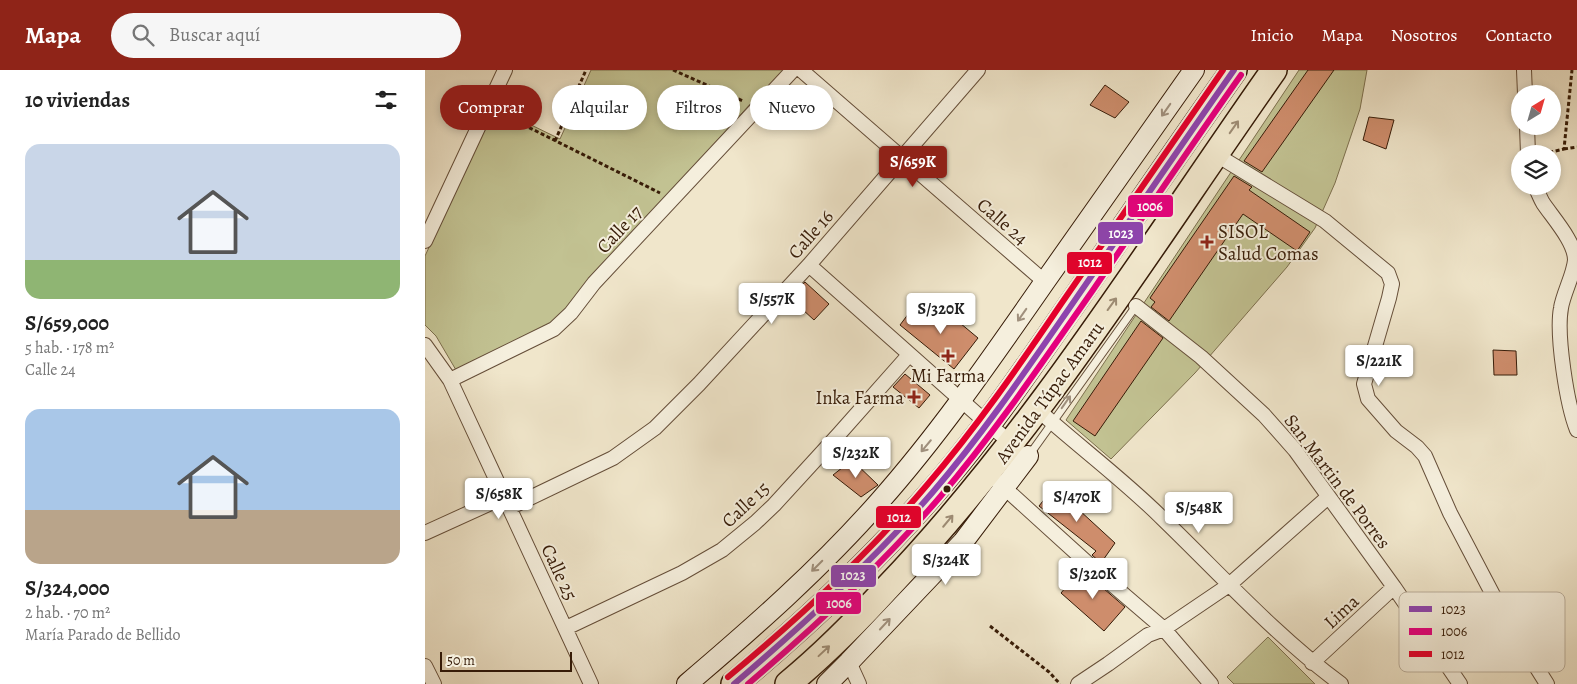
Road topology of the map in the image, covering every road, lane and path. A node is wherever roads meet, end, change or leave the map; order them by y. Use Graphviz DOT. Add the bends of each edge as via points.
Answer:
graph roads {
  1 [pos="505,70"];
  2 [pos="586,70"];
  3 [pos="673,70"];
  4 [pos="793,70"];
  5 [pos="801,70"];
  6 [pos="978,70"];
  7 [pos="1194,70"];
  8 [pos="1234,70"];
  9 [pos="1274,70"];
  10 [pos="1524,70"];
  11 [pos="1572,70"];
  12 [pos="498,85"];
  13 [pos="779,85"];
  14 [pos="1525,85"];
  15 [pos="750,104"];
  16 [pos="750,116"];
  17 [pos="477,130"];
  18 [pos="533,130"];
  19 [pos="555,141"];
  20 [pos="1577,147"];
  21 [pos="1564,149"];
  22 [pos="1561,150"];
  23 [pos="1215,154"];
  24 [pos="901,158"];
  25 [pos="1539,195"];
  26 [pos="673,199"];
  27 [pos="425,241"];
  28 [pos="809,265"];
  29 [pos="1045,282"];
  30 [pos="1136,306"];
  31 [pos="425,345"];
  32 [pos="909,354"];
  33 [pos="450,380"];
  34 [pos="961,401"];
  35 [pos="1045,416"];
  36 [pos="988,424"];
  37 [pos="1577,430"];
  38 [pos="1020,450"];
  39 [pos="997,481"];
  40 [pos="1328,497"];
  41 [pos="507,503"];
  42 [pos="425,533"];
  43 [pos="1229,585"];
  44 [pos="1394,587"];
  45 [pos="1491,592"];
  46 [pos="1399,594"];
  47 [pos="990,626"];
  48 [pos="566,628"];
  49 [pos="1164,629"];
  50 [pos="849,662"];
  51 [pos="1312,663"];
  52 [pos="425,666"];
  53 [pos="1452,672"];
  54 [pos="1539,672"];
  55 [pos="434,684"];
  56 [pos="591,684"];
  57 [pos="687,684"];
  58 [pos="734,684"];
  59 [pos="788,684"];
  60 [pos="827,684"];
  61 [pos="859,684"];
  62 [pos="1060,684"];
  63 [pos="1077,684"];
  64 [pos="1211,684"];
  65 [pos="1341,684"];
  66 [pos="1460,684"];
  67 [pos="1547,684"];
  1 -- 12 [label="street"];
  2 -- 19 [label="path"];
  3 -- 15 [label="path"];
  4 -- 13 [label="street, Calle 17"];
  5 -- 24 [label="street, Calle 24"];
  6 -- 24 [label="street, Calle 16"];
  7 -- 29 [label="main road, one-way"];
  8 -- 36 [label="highway, Avenida Túpac Amaru"];
  23 -- 9 [label="highway, Avenida Túpac Amaru, one-way"];
  10 -- 14 [label="street"];
  11 -- 21 [label="path"];
  16 -- 26 [label="street, Calle 17"];
  17 -- 27 [label="street"];
  18 -- 19 [label="path"];
  19 -- 26 [label="path"];
  20 -- 21 [label="path"];
  21 -- 22 [label="path"];
  35 -- 23 [label="highway, Avenida Túpac Amaru, one-way" via="1120,294"];
  23 -- 45 [label="street" via="1325,221 1388,273 1392,284 1389,298 1364,384 1368,399 1396,431 1425,456 1450,513"];
  24 -- 28 [label="street, Calle 16"];
  24 -- 29 [label="street, Calle 24"];
  25 -- 37 [label="street" via="1572,247 1575,260 1561,308 1560,327 1566,382"];
  26 -- 33 [label="street, Calle 17" via="554,329"];
  28 -- 32 [label="street"];
  28 -- 41 [label="street, Calle 16" via="655,428 613,458"];
  29 -- 34 [label="main road, one-way"];
  35 -- 30 [label="lane, one-way"];
  30 -- 40 [label="street, San Martin de Porres" via="1201,357 1264,415 1295,450"];
  31 -- 33 [label="street, Calle 25"];
  32 -- 34 [label="street"];
  32 -- 48 [label="street, Calle 15" via="774,505 723,550"];
  33 -- 41 [label="street, Calle 25"];
  34 -- 36 [label="street"];
  34 -- 57 [label="main road, one-way" via="879,502 750,630"];
  35 -- 38 [label="highway, Avenida Túpac Amaru"];
  35 -- 43 [label="street" via="1162,517"];
  36 -- 38 [label="street"];
  36 -- 58 [label="highway, Avenida Túpac Amaru" via="914,512 839,590"];
  38 -- 39 [label="highway, Avenida Túpac Amaru"];
  39 -- 49 [label="street"];
  50 -- 39 [label="main road, one-way" via="963,542"];
  59 -- 39 [label="highway, Avenida Túpac Amaru, one-way"];
  40 -- 43 [label="street"];
  40 -- 44 [label="street, San Martin de Porres"];
  41 -- 42 [label="street, Calle 16"];
  41 -- 48 [label="street, Calle 25"];
  43 -- 49 [label="street"];
  43 -- 51 [label="street"];
  44 -- 46 [label="street, San Martin de Porres"];
  44 -- 51 [label="street, Lima"];
  47 -- 62 [label="path"];
  48 -- 56 [label="street, Calle 25"];
  49 -- 63 [label="street" via="1148,635"];
  49 -- 64 [label="street"];
  50 -- 60 [label="main road"];
  50 -- 61 [label="street"];
  51 -- 65 [label="street"];
  52 -- 55 [label="street"];
  53 -- 66 [label="street, San Martin de Porres"];
  54 -- 67 [label="street"];
}
